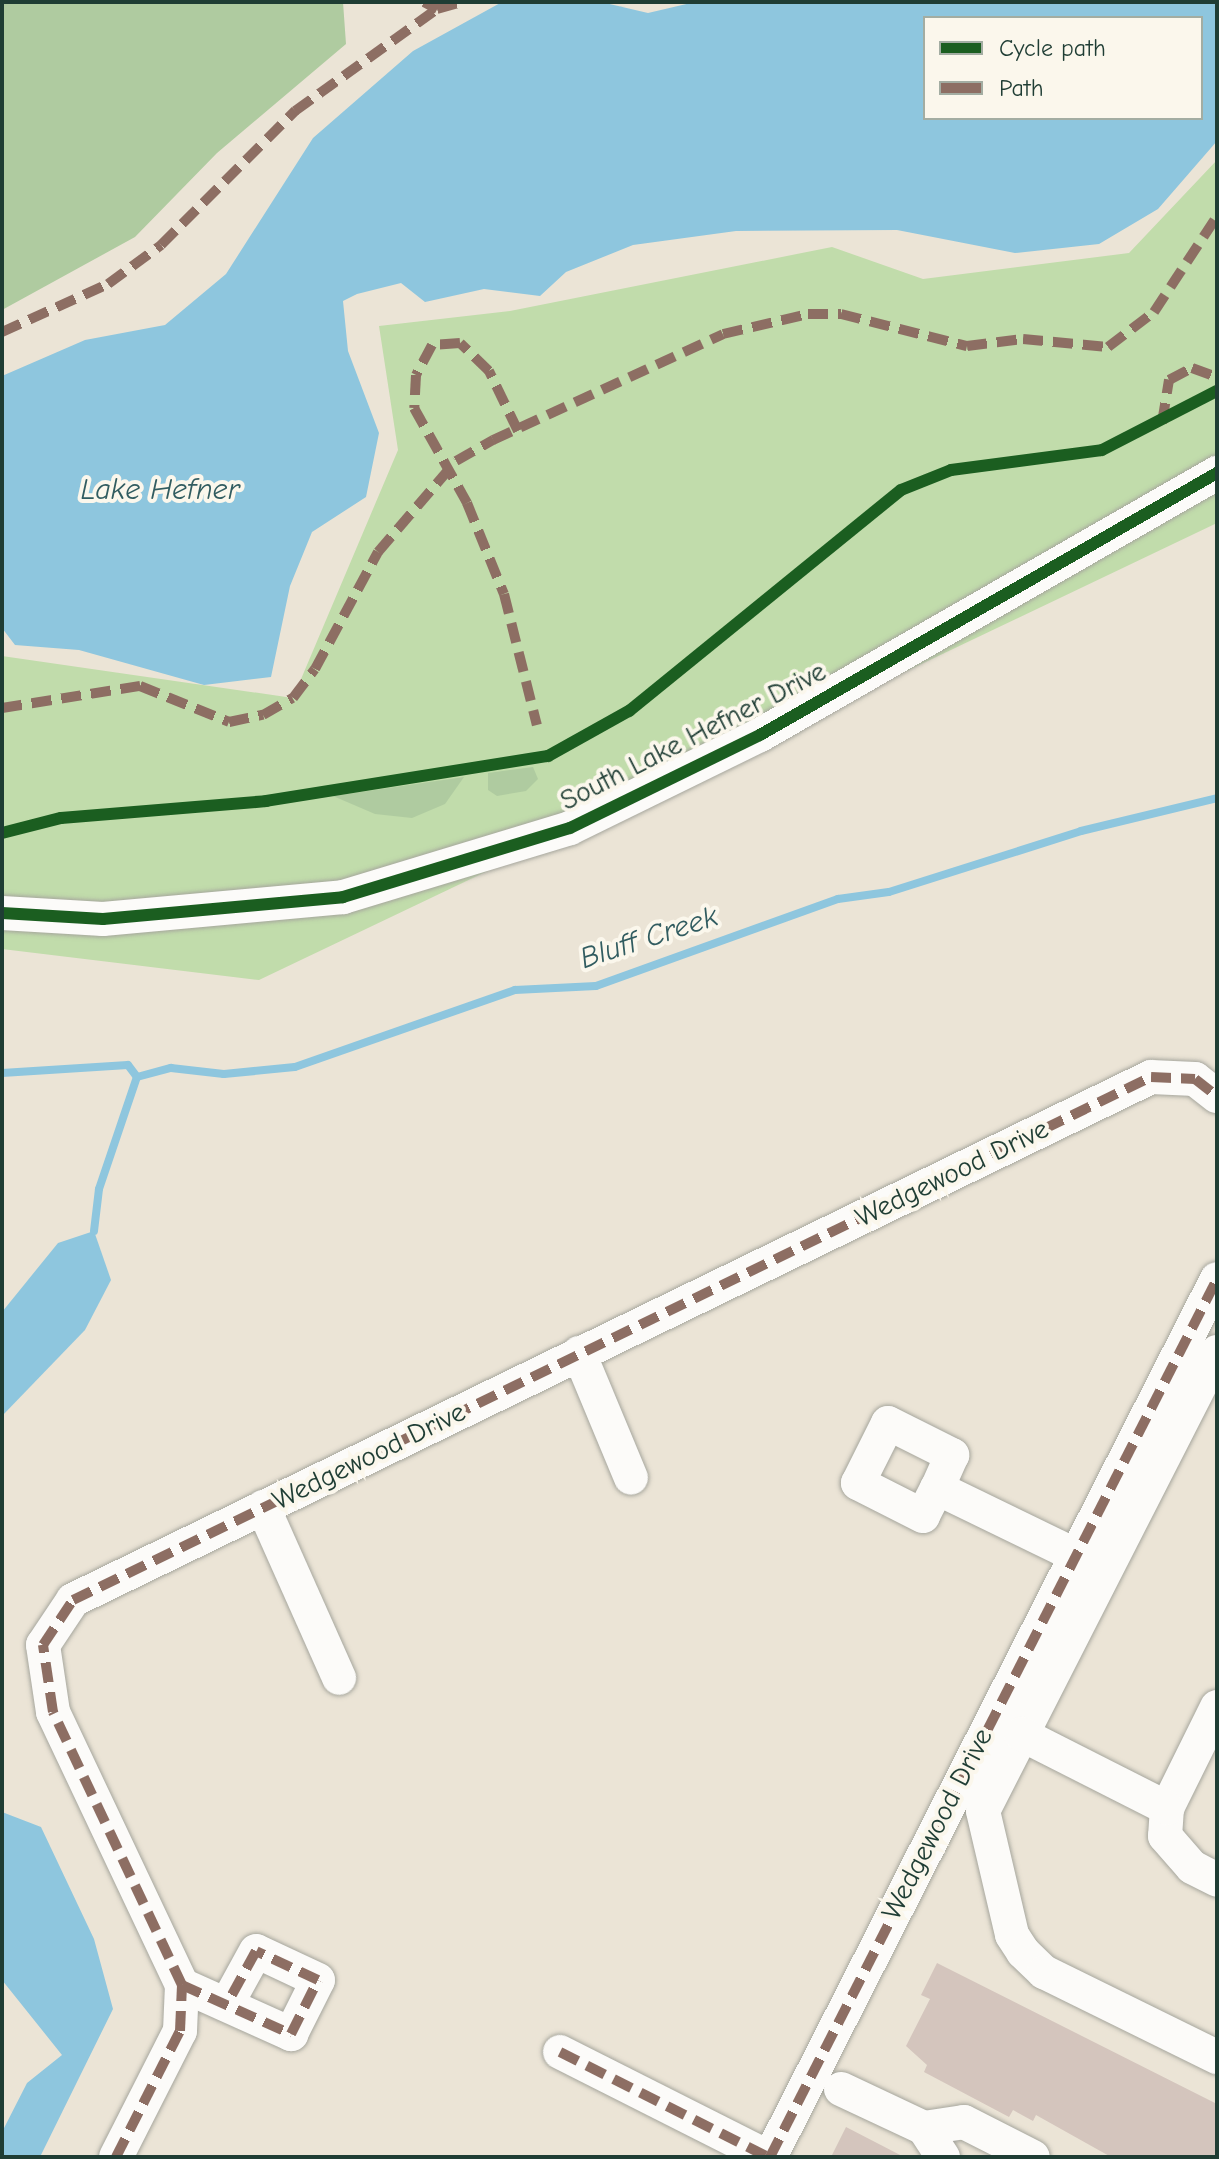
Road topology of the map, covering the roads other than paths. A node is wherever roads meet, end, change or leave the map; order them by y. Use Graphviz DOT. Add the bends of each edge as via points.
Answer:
graph roads {
  1 [pos="1217,473"];
  2 [pos="2,913"];
  3 [pos="1217,1096"];
  4 [pos="1217,1279"];
  5 [pos="1217,1352"];
  6 [pos="579,1353"];
  7 [pos="631,1478"];
  8 [pos="937,1488"];
  9 [pos="263,1507"];
  10 [pos="1073,1554"];
  11 [pos="339,1678"];
  12 [pos="1217,1707"];
  13 [pos="1021,1734"];
  14 [pos="1166,1822"];
  15 [pos="1217,1880"];
  16 [pos="182,1985"];
  17 [pos="228,2002"];
  18 [pos="560,2052"];
  19 [pos="1217,2057"];
  20 [pos="841,2089"];
  21 [pos="924,2128"];
  22 [pos="116,2157"];
  23 [pos="769,2157"];
  24 [pos="943,2157"];
  25 [pos="1033,2157"];
  1 -- 2 [label="street, South Lake Hefner Drive" via="760,735 570,828 343,897 103,919"];
  3 -- 6 [label="street, Wedgewood Drive" via="1195,1079 1151,1077"];
  4 -- 10 [label="street, Wedgewood Drive"];
  5 -- 13 [label="street"];
  6 -- 7 [label="street"];
  6 -- 9 [label="street, Wedgewood Drive"];
  8 -- 10 [label="street"];
  9 -- 11 [label="street"];
  9 -- 16 [label="street, Wedgewood Drive" via="73,1600 43,1645 53,1712"];
  10 -- 23 [label="street, Wedgewood Drive"];
  12 -- 14 [label="street"];
  13 -- 14 [label="street"];
  13 -- 19 [label="street" via="983,1811 1012,1935 1044,1972"];
  14 -- 15 [label="street" via="1192,1867"];
  16 -- 17 [label="street"];
  16 -- 22 [label="street, Wedgewood Drive" via="180,2031"];
  18 -- 23 [label="street"];
  20 -- 21 [label="street"];
  21 -- 24 [label="street"];
  21 -- 25 [label="street" via="964,2122"];
}
